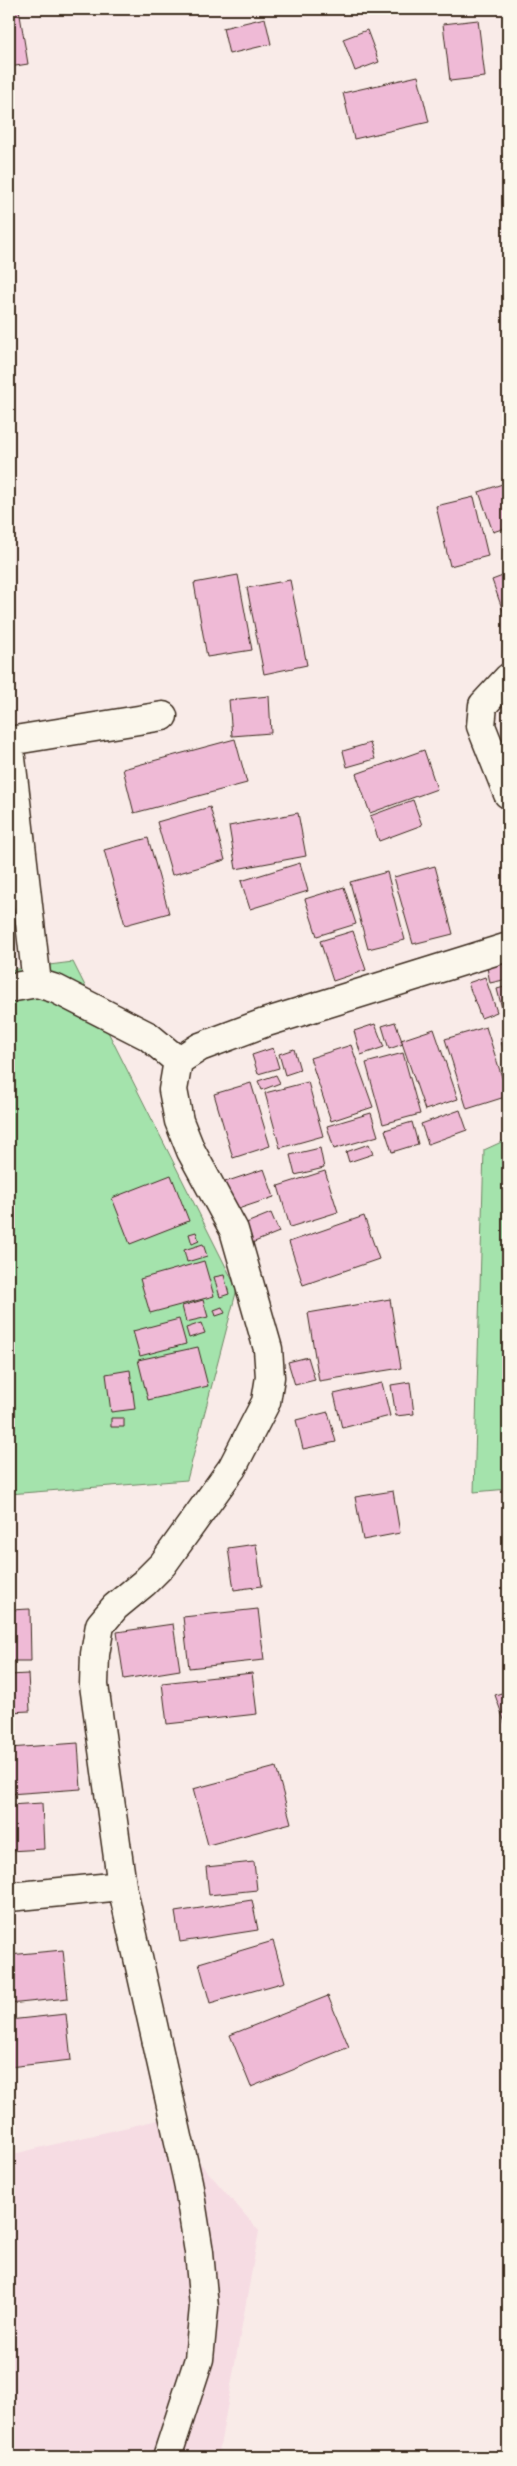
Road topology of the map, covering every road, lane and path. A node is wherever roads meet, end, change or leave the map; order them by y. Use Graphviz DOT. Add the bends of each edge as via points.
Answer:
graph roads {
  1 [pos="508,678"];
  2 [pos="163,716"];
  3 [pos="9,741"];
  4 [pos="508,794"];
  5 [pos="508,947"];
  6 [pos="37,983"];
  7 [pos="9,988"];
  8 [pos="178,1061"];
  9 [pos="122,1886"];
  10 [pos="9,1897"];
  11 [pos="167,2457"];
  1 -- 4 [label="street" via="483,705 481,726"];
  2 -- 3 [label="street"];
  3 -- 6 [label="street"];
  5 -- 8 [label="street" via="264,1024 200,1047"];
  6 -- 7 [label="street"];
  6 -- 8 [label="street" via="85,1003 148,1036"];
  8 -- 9 [label="street" via="173,1090 178,1121 234,1230 268,1348 270,1377 266,1402 232,1468 163,1564 100,1625 94,1685"];
  9 -- 10 [label="street"];
  9 -- 11 [label="street" via="188,2182 204,2307 199,2359"];
}
